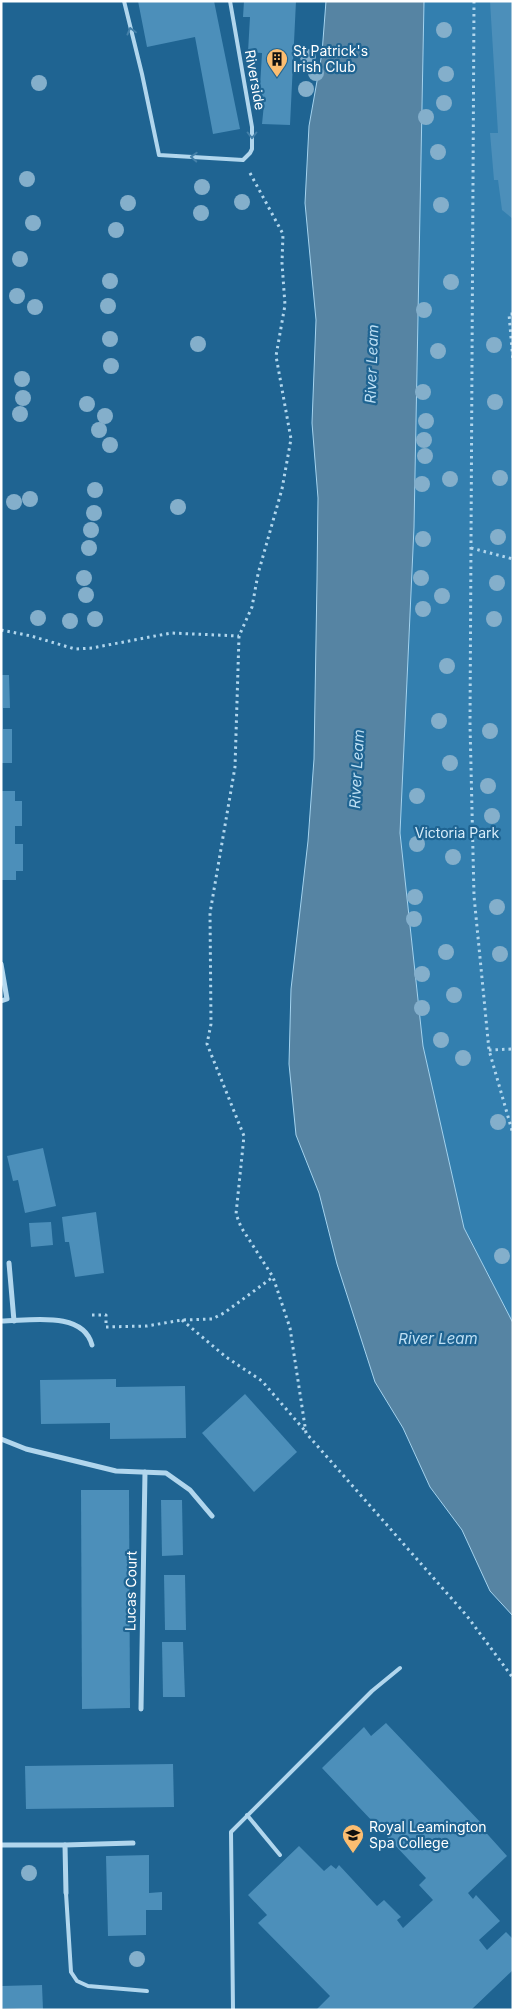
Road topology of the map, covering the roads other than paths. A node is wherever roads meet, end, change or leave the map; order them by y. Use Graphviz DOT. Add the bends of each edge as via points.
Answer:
graph roads {
  1 [pos="124,1"];
  2 [pos="230,1"];
  3 [pos="1,964"];
  4 [pos="1,1001"];
  5 [pos="9,1263"];
  6 [pos="1,1321"];
  7 [pos="14,1321"];
  8 [pos="92,1345"];
  9 [pos="1,1439"];
  10 [pos="145,1472"];
  11 [pos="212,1516"];
  12 [pos="400,1668"];
  13 [pos="141,1709"];
  14 [pos="247,1815"];
  15 [pos="133,1844"];
  16 [pos="1,1845"];
  17 [pos="65,1845"];
  18 [pos="280,1855"];
  19 [pos="66,1893"];
  20 [pos="147,1991"];
  21 [pos="234,2010"];
  2 -- 1 [label="lane, Riverside, one-way" via="252,127 252,149 243,160 159,155"];
  3 -- 4 [label="street" via="7,999"];
  5 -- 7 [label="street"];
  6 -- 7 [label="street"];
  7 -- 8 [label="street" via="72,1323 83,1328"];
  9 -- 10 [label="street" via="26,1450 116,1471"];
  10 -- 11 [label="street" via="166,1473 179,1481"];
  10 -- 13 [label="street, Lucas Court"];
  12 -- 14 [label="lane" via="372,1691"];
  14 -- 18 [label="lane"];
  14 -- 21 [label="lane" via="232,1832"];
  15 -- 17 [label="street"];
  16 -- 17 [label="street"];
  17 -- 19 [label="street"];
  19 -- 20 [label="lane" via="71,1972 77,1981 88,1986"];
}
